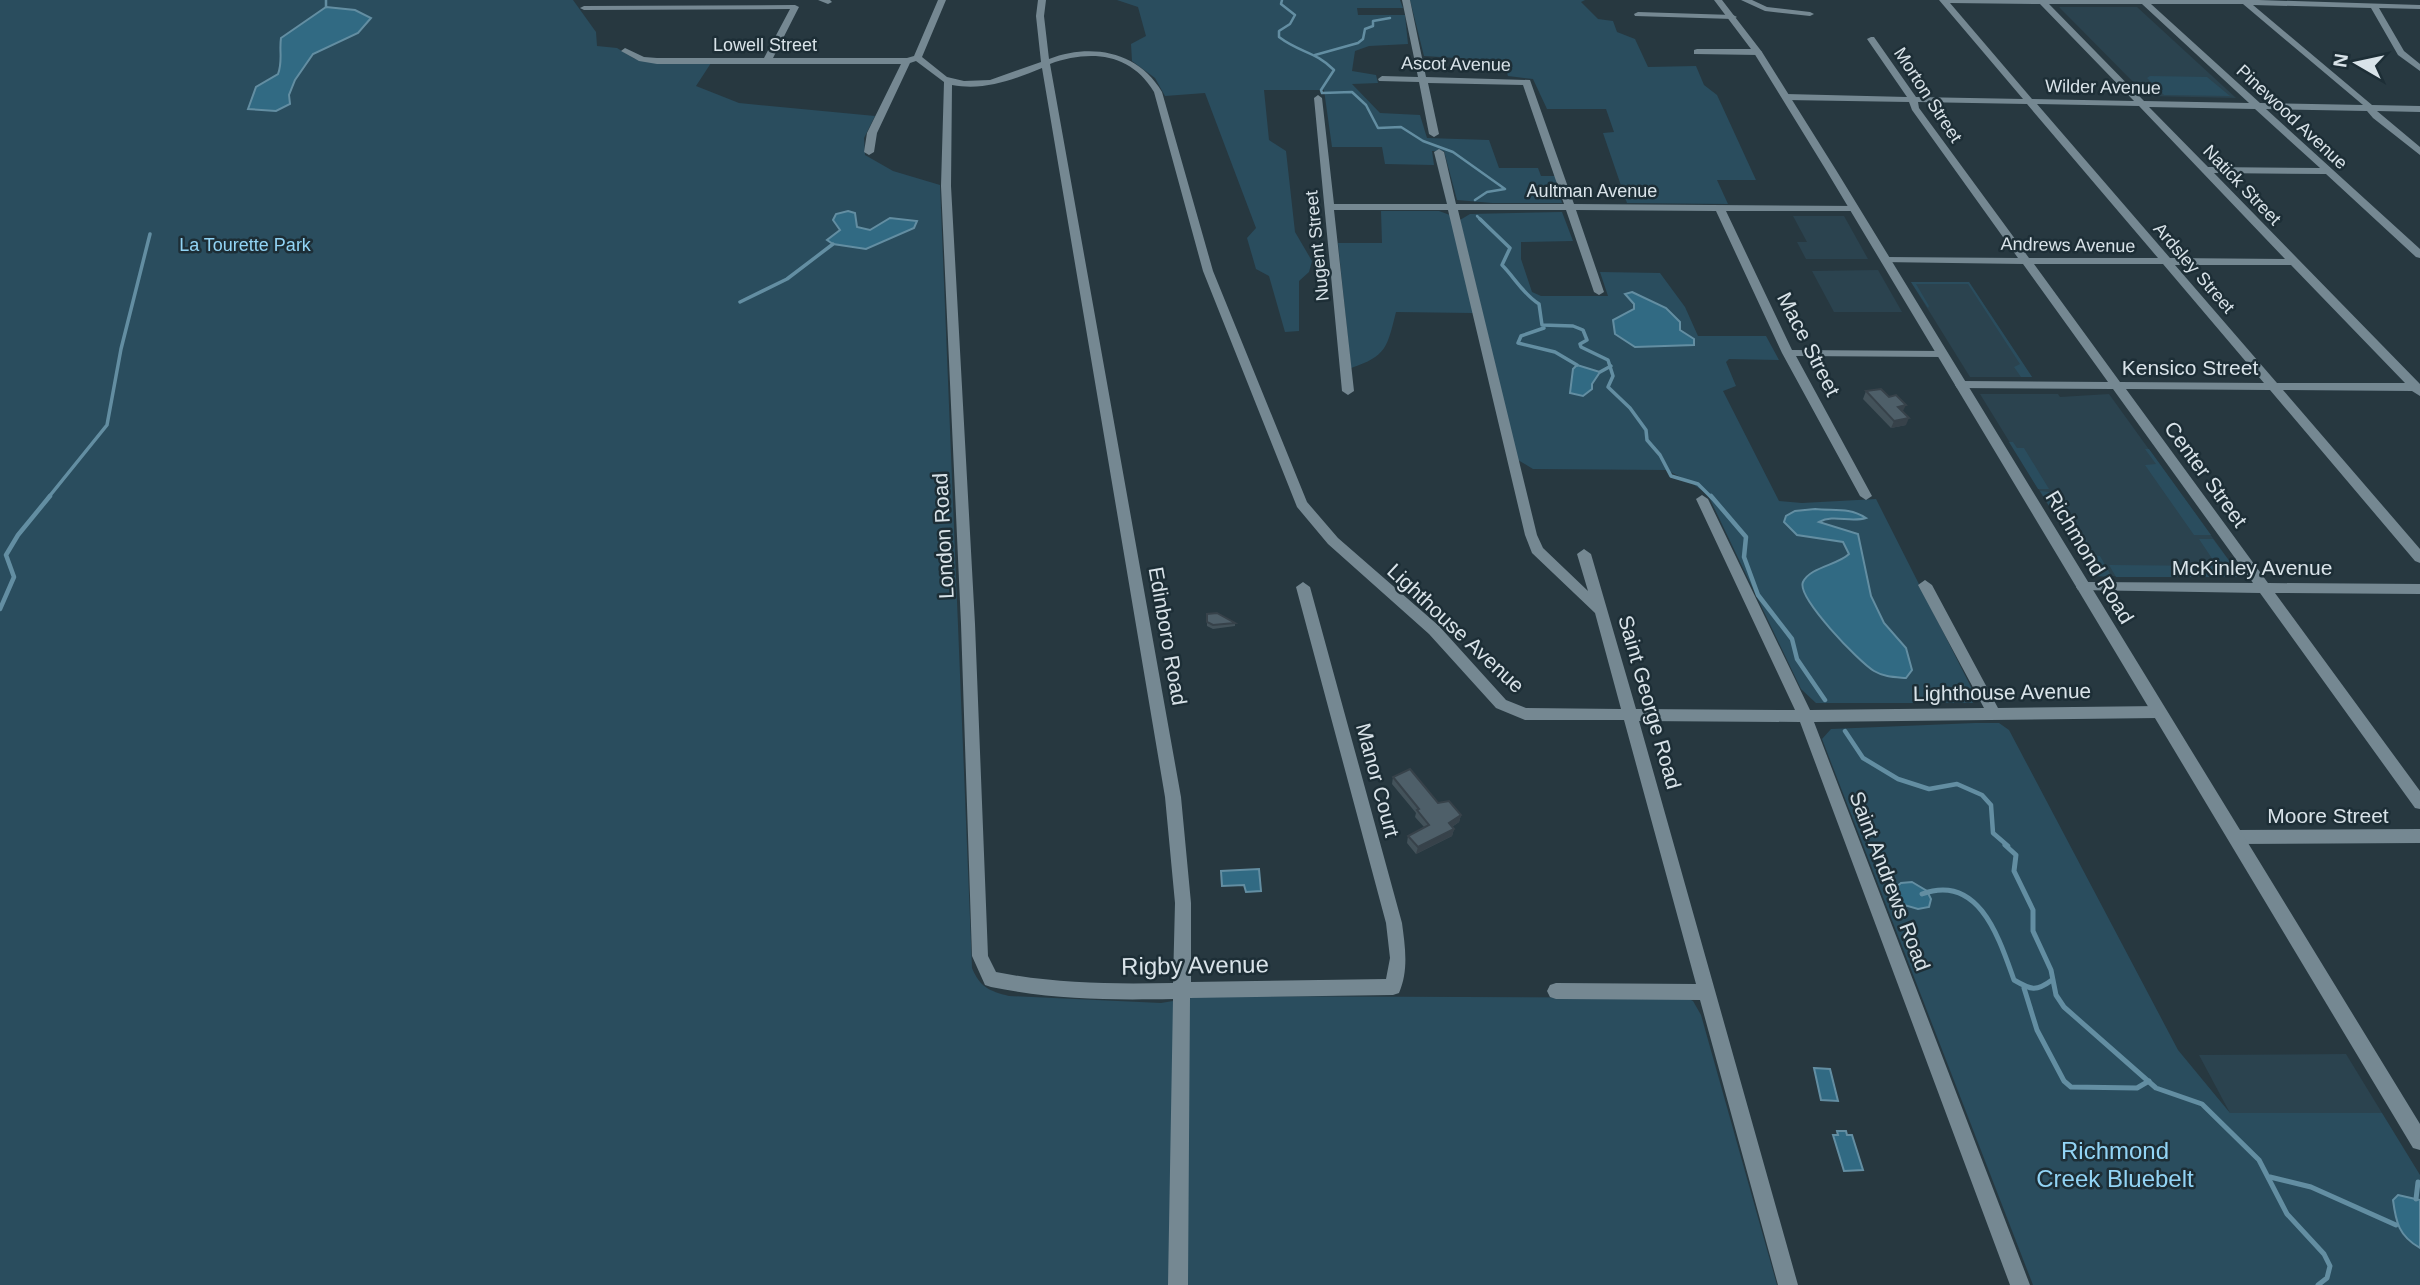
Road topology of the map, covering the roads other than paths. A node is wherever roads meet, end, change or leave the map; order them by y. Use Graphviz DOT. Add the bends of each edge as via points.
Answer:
graph roads {
  1 [pos="942,0"];
  2 [pos="1042,0"];
  3 [pos="1406,0"];
  4 [pos="1718,0"];
  5 [pos="1745,0"];
  6 [pos="1943,0"];
  7 [pos="2041,0"];
  8 [pos="2143,1"];
  9 [pos="2245,2"];
  10 [pos="2373,5"];
  11 [pos="584,8"];
  12 [pos="2420,8"];
  13 [pos="1638,14"];
  14 [pos="1810,14"];
  15 [pos="1733,16"];
  16 [pos="1871,39"];
  17 [pos="625,51"];
  18 [pos="1697,52"];
  19 [pos="1758,52"];
  20 [pos="918,58"];
  21 [pos="767,61"];
  22 [pos="907,61"];
  23 [pos="1045,62"];
  24 [pos="2420,68"];
  25 [pos="1382,79"];
  26 [pos="1423,79"];
  27 [pos="948,81"];
  28 [pos="1786,97"];
  29 [pos="1318,98"];
  30 [pos="1912,99"];
  31 [pos="2028,102"];
  32 [pos="2141,104"];
  33 [pos="2256,106"];
  34 [pos="2370,108"];
  35 [pos="2420,108"];
  36 [pos="1434,134"];
  37 [pos="869,152"];
  38 [pos="1439,152"];
  39 [pos="2420,152"];
  40 [pos="1959,169"];
  41 [pos="2205,170"];
  42 [pos="2327,171"];
  43 [pos="1331,206"];
  44 [pos="1454,208"];
  45 [pos="1573,208"];
  46 [pos="1854,208"];
  47 [pos="1720,209"];
  48 [pos="2420,255"];
  49 [pos="1885,260"];
  50 [pos="2025,262"];
  51 [pos="2294,262"];
  52 [pos="2166,263"];
  53 [pos="1599,292"];
  54 [pos="1788,353"];
  55 [pos="1941,354"];
  56 [pos="1961,385"];
  57 [pos="2115,386"];
  58 [pos="2273,386"];
  59 [pos="2418,389"];
  60 [pos="1348,391"];
  61 [pos="1866,496"];
  62 [pos="1702,499"];
  63 [pos="1584,554"];
  64 [pos="2420,558"];
  65 [pos="1925,585"];
  66 [pos="1303,587"];
  67 [pos="2083,587"];
  68 [pos="2263,588"];
  69 [pos="2420,589"];
  70 [pos="1601,611"];
  71 [pos="1993,712"];
  72 [pos="2159,712"];
  73 [pos="1629,713"];
  74 [pos="1805,716"];
  75 [pos="2420,803"];
  76 [pos="2420,836"];
  77 [pos="2235,837"];
  78 [pos="999,982"];
  79 [pos="1393,986"];
  80 [pos="1182,988"];
  81 [pos="1556,991"];
  82 [pos="1708,992"];
  83 [pos="2420,1140"];
  84 [pos="1178,1285"];
  85 [pos="1788,1285"];
  86 [pos="2020,1285"];
  1 -- 20 [label="street"];
  2 -- 23 [label="street, Edinboro Road"];
  3 -- 26 [label="street"];
  4 -- 15 [label="street, Richmond Road"];
  5 -- 14 [label="street" via="1765,9"];
  6 -- 7 [label="street"];
  6 -- 31 [label="street, Ardsley Street"];
  7 -- 8 [label="street"];
  7 -- 32 [label="street, Natick Street"];
  8 -- 9 [label="street"];
  8 -- 33 [label="street, Pinewood Avenue"];
  9 -- 10 [label="street"];
  9 -- 34 [label="street"];
  10 -- 12 [label="street"];
  10 -- 24 [label="street" via="2401,53"];
  11 -- 21 [label="street" via="795,7"];
  13 -- 15 [label="street"];
  15 -- 19 [label="street, Richmond Road"];
  16 -- 30 [label="street, Morton Street"];
  17 -- 21 [label="street, Lowell Street" via="657,61"];
  18 -- 19 [label="street"];
  19 -- 28 [label="street, Richmond Road"];
  20 -- 22 [label="street, Lowell Street"];
  20 -- 27 [label="street"];
  21 -- 22 [label="street, Lowell Street"];
  22 -- 37 [label="street" via="872,133"];
  23 -- 27 [label="street" via="999,81"];
  23 -- 73 [label="street, Lighthouse Avenue" via="1067,54 1105,53 1140,70 1158,92 1208,271 1291,484 1315,522 1434,630 1502,704 1525,713"];
  23 -- 80 [label="street, Edinboro Road" via="1153,694 1175,797 1183,903"];
  25 -- 26 [label="street, Ascot Avenue"];
  26 -- 36 [label="street"];
  26 -- 45 [label="street, Ascot Avenue" via="1520,80 1528,84"];
  27 -- 78 [label="street, London Road" via="946,186 980,956 991,979"];
  28 -- 30 [label="street, Wilder Avenue"];
  28 -- 46 [label="street, Richmond Road"];
  29 -- 43 [label="street, Nugent Street"];
  30 -- 31 [label="street, Wilder Avenue"];
  30 -- 40 [label="street, Morton Street"];
  31 -- 32 [label="street, Wilder Avenue"];
  31 -- 52 [label="street, Ardsley Street"];
  32 -- 33 [label="street, Wilder Avenue"];
  32 -- 41 [label="street, Natick Street"];
  33 -- 34 [label="street, Wilder Avenue"];
  33 -- 42 [label="street, Pinewood Avenue"];
  34 -- 35 [label="street, Wilder Avenue"];
  34 -- 39 [label="street"];
  38 -- 44 [label="street, Saint George Road"];
  40 -- 50 [label="street, Center Street"];
  41 -- 42 [label="street"];
  41 -- 51 [label="street, Natick Street"];
  42 -- 48 [label="street, Pinewood Avenue"];
  43 -- 44 [label="street, Aultman Avenue"];
  43 -- 60 [label="street, Nugent Street"];
  44 -- 45 [label="street, Aultman Avenue"];
  44 -- 70 [label="street, Saint George Road" via="1531,535 1537,550"];
  45 -- 47 [label="street, Aultman Avenue"];
  45 -- 53 [label="street"];
  46 -- 47 [label="street, Aultman Avenue"];
  46 -- 49 [label="street, Richmond Road"];
  47 -- 54 [label="street, Mace Street"];
  49 -- 50 [label="street, Andrews Avenue"];
  49 -- 55 [label="street, Richmond Road"];
  50 -- 52 [label="street, Andrews Avenue"];
  50 -- 57 [label="street, Center Street"];
  51 -- 52 [label="street, Andrews Avenue"];
  51 -- 59 [label="street, Natick Street"];
  52 -- 58 [label="street, Ardsley Street"];
  54 -- 55 [label="street"];
  54 -- 61 [label="street, Mace Street"];
  55 -- 56 [label="street, Richmond Road"];
  56 -- 57 [label="street, Kensico Street"];
  56 -- 67 [label="street, Richmond Road"];
  57 -- 58 [label="street, Kensico Street"];
  57 -- 68 [label="street, Center Street"];
  58 -- 59 [label="street, Kensico Street"];
  58 -- 64 [label="street, Ardsley Street"];
  62 -- 74 [label="street, Saint Andrews Road"];
  63 -- 70 [label="street"];
  65 -- 71 [label="street"];
  66 -- 79 [label="street, Manor Court" via="1394,923 1398,958"];
  67 -- 68 [label="street, McKinley Avenue"];
  67 -- 72 [label="street, Richmond Road"];
  68 -- 69 [label="street, McKinley Avenue"];
  68 -- 75 [label="street, Center Street"];
  70 -- 73 [label="street, Saint George Road"];
  71 -- 72 [label="street, Lighthouse Avenue"];
  71 -- 74 [label="street, Lighthouse Avenue"];
  72 -- 77 [label="street, Richmond Road"];
  73 -- 74 [label="street, Lighthouse Avenue"];
  73 -- 82 [label="street, Saint George Road"];
  74 -- 86 [label="street, Saint Andrews Road"];
  76 -- 77 [label="street, Moore Street"];
  77 -- 83 [label="street, Richmond Road"];
  78 -- 80 [label="street, Rigby Avenue" via="1087,992"];
  79 -- 80 [label="street, Rigby Avenue"];
  80 -- 84 [label="street, Edinboro Road"];
  81 -- 82 [label="street"];
  82 -- 85 [label="street, Saint George Road"];
}
